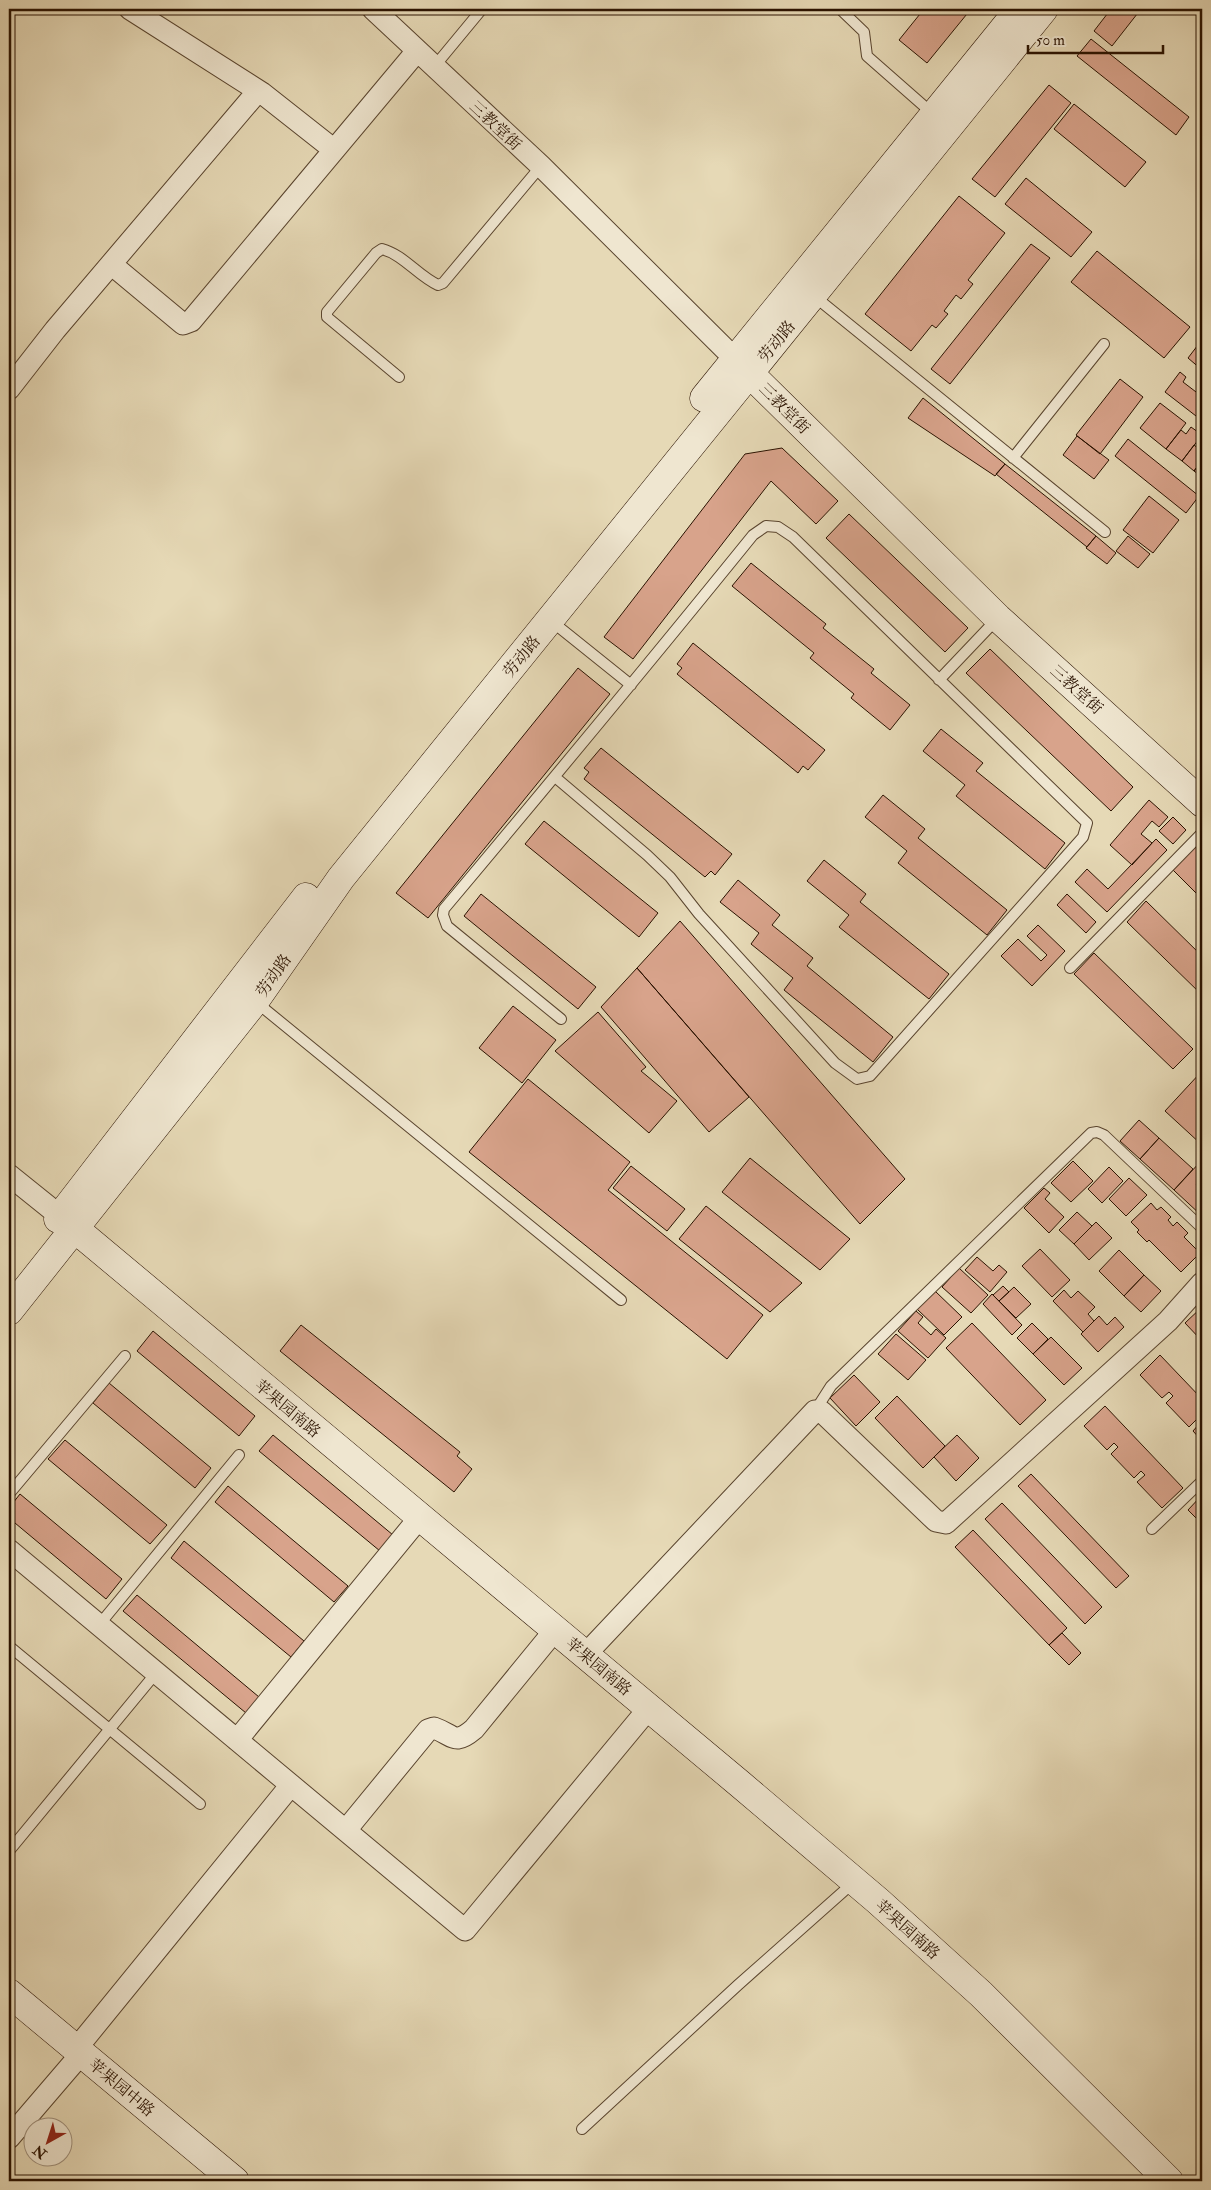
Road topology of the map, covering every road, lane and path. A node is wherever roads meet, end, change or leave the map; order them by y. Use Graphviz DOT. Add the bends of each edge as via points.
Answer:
graph roads {
  1 [pos="130,9"];
  2 [pos="373,9"];
  3 [pos="482,9"];
  4 [pos="840,9"];
  5 [pos="1020,9"];
  6 [pos="1044,9"];
  7 [pos="417,51"];
  8 [pos="434,66"];
  9 [pos="258,91"];
  10 [pos="934,114"];
  11 [pos="333,149"];
  12 [pos="541,166"];
  13 [pos="111,264"];
  14 [pos="813,295"];
  15 [pos="1104,344"];
  16 [pos="742,366"];
  17 [pos="399,377"];
  18 [pos="9,389"];
  19 [pos="1013,458"];
  20 [pos="1105,532"];
  21 [pos="998,618"];
  22 [pos="550,620"];
  23 [pos="939,680"];
  24 [pos="631,685"];
  25 [pos="555,777"];
  26 [pos="1202,803"];
  27 [pos="1202,833"];
  28 [pos="1070,968"];
  29 [pos="255,1001"];
  30 [pos="561,1019"];
  31 [pos="9,1175"];
  32 [pos="67,1222"];
  33 [pos="1202,1228"];
  34 [pos="9,1281"];
  35 [pos="1202,1283"];
  36 [pos="621,1300"];
  37 [pos="9,1311"];
  38 [pos="125,1356"];
  39 [pos="815,1412"];
  40 [pos="239,1455"];
  41 [pos="1202,1480"];
  42 [pos="9,1494"];
  43 [pos="420,1517"];
  44 [pos="1152,1529"];
  45 [pos="9,1550"];
  46 [pos="98,1625"];
  47 [pos="555,1630"];
  48 [pos="9,1646"];
  49 [pos="585,1655"];
  50 [pos="156,1673"];
  51 [pos="649,1708"];
  52 [pos="110,1729"];
  53 [pos="237,1740"];
  54 [pos="291,1785"];
  55 [pos="200,1804"];
  56 [pos="346,1830"];
  57 [pos="9,1851"];
  58 [pos="855,1882"];
  59 [pos="9,1993"];
  60 [pos="9,2014"];
  61 [pos="76,2056"];
  62 [pos="582,2128"];
  63 [pos="9,2138"];
  64 [pos="210,2181"];
  65 [pos="235,2181"];
  66 [pos="1169,2181"];
  1 -- 9 [label="street"];
  2 -- 7 [label="street, 三教堂街"];
  3 -- 8 [label="lane"];
  4 -- 10 [label="lane" via="864,32 867,56"];
  5 -- 10 [label="street, 劳动路"];
  6 -- 14 [label="street, 劳动路"];
  7 -- 8 [label="street, 三教堂街"];
  7 -- 11 [label="street"];
  8 -- 12 [label="street, 三教堂街"];
  9 -- 11 [label="street"];
  9 -- 13 [label="street"];
  10 -- 16 [label="street, 劳动路"];
  11 -- 13 [label="street" via="191,321 183,324"];
  12 -- 16 [label="street, 三教堂街"];
  12 -- 17 [label="lane" via="443,283 438,285 428,280 392,252 382,249 327,312 327,317"];
  13 -- 18 [label="street"];
  14 -- 16 [label="street, 劳动路"];
  14 -- 19 [label="lane"];
  15 -- 19 [label="lane"];
  16 -- 21 [label="street, 三教堂街"];
  16 -- 22 [label="street, 劳动路"];
  16 -- 32 [label="street, 劳动路" via="330,867"];
  19 -- 20 [label="lane"];
  21 -- 23 [label="lane"];
  21 -- 26 [label="street, 三教堂街"];
  22 -- 24 [label="lane"];
  22 -- 29 [label="street, 劳动路" via="341,878"];
  23 -- 24 [label="lane" via="793,537 778,527 766,526 753,535"];
  23 -- 25 [label="lane" via="1087,823 1083,837 870,1076 857,1079 834,1063 699,914 670,877"];
  24 -- 25 [label="lane"];
  25 -- 30 [label="lane" via="442,915 447,926"];
  27 -- 28 [label="lane"];
  29 -- 32 [label="street, 劳动路"];
  29 -- 36 [label="lane"];
  31 -- 32 [label="street, 苹果园南路"];
  32 -- 34 [label="street, 劳动路"];
  32 -- 37 [label="street, 劳动路"];
  32 -- 43 [label="street, 苹果园南路"];
  33 -- 39 [label="lane" via="1104,1134 1091,1133 831,1386"];
  35 -- 39 [label="street" via="1168,1321 946,1523 936,1521 822,1412"];
  38 -- 42 [label="lane"];
  39 -- 49 [label="street"];
  40 -- 46 [label="lane"];
  41 -- 44 [label="lane"];
  43 -- 47 [label="street, 苹果园南路"];
  43 -- 53 [label="street"];
  45 -- 46 [label="street"];
  46 -- 50 [label="street"];
  47 -- 49 [label="street, 苹果园南路"];
  47 -- 56 [label="street" via="464,1738 454,1739 434,1728 428,1730"];
  48 -- 52 [label="lane"];
  49 -- 51 [label="street, 苹果园南路"];
  50 -- 52 [label="lane"];
  50 -- 53 [label="street"];
  51 -- 56 [label="street" via="465,1930"];
  51 -- 58 [label="street, 苹果园南路"];
  52 -- 55 [label="lane"];
  52 -- 57 [label="lane"];
  53 -- 54 [label="street"];
  54 -- 56 [label="street"];
  54 -- 61 [label="street"];
  58 -- 62 [label="lane"];
  58 -- 66 [label="street, 苹果园南路" via="981,1994"];
  59 -- 61 [label="street, 苹果园中路"];
  60 -- 61 [label="street, 苹果园中路"];
  61 -- 63 [label="street"];
  61 -- 64 [label="street, 苹果园中路"];
  61 -- 65 [label="street, 苹果园中路"];
}
